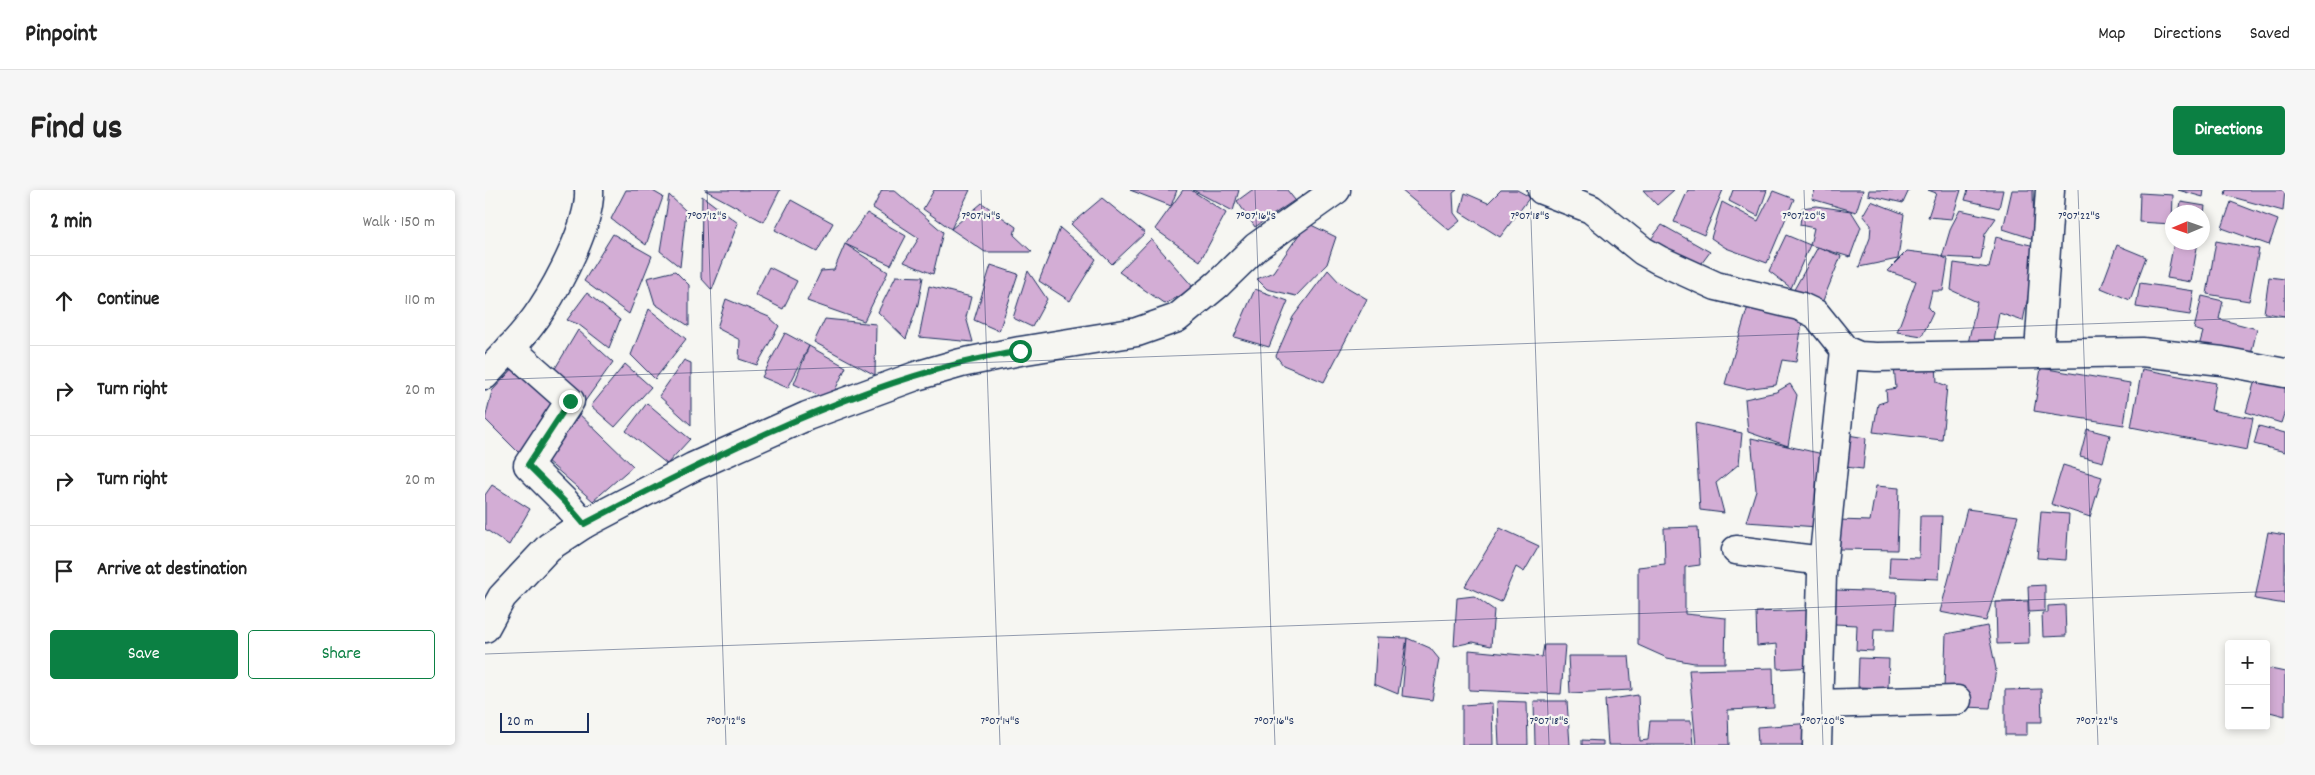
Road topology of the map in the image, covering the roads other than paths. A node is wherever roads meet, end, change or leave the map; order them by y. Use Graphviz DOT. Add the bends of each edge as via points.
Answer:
graph roads {
  1 [pos="589,190"];
  2 [pos="1336,190"];
  3 [pos="1542,190"];
  4 [pos="2050,190"];
  5 [pos="510,348"];
  6 [pos="1845,350"];
  7 [pos="2039,352"];
  8 [pos="2285,373"];
  9 [pos="485,374"];
  10 [pos="584,524"];
  11 [pos="1736,550"];
  12 [pos="1823,561"];
  13 [pos="485,628"];
  14 [pos="1957,700"];
  15 [pos="1818,704"];
  16 [pos="1817,745"];
  1 -- 5 [label="street" via="586,218 576,244 541,311"];
  2 -- 10 [label="street" via="1256,247 1177,318 1137,332 1020,351 916,376 773,431 693,467"];
  3 -- 6 [label="street" via="1591,208 1643,251 1716,286 1799,306 1815,314"];
  4 -- 7 [label="street"];
  5 -- 9 [label="street"];
  5 -- 10 [label="street" via="570,401 528,465"];
  6 -- 7 [label="street" via="1859,356 1876,357"];
  6 -- 12 [label="street"];
  7 -- 8 [label="street" via="2142,352 2222,361"];
  10 -- 13 [label="street" via="549,547 529,566 502,597"];
  11 -- 12 [label="street"];
  12 -- 15 [label="street"];
  14 -- 15 [label="street"];
  15 -- 16 [label="street"];
}
